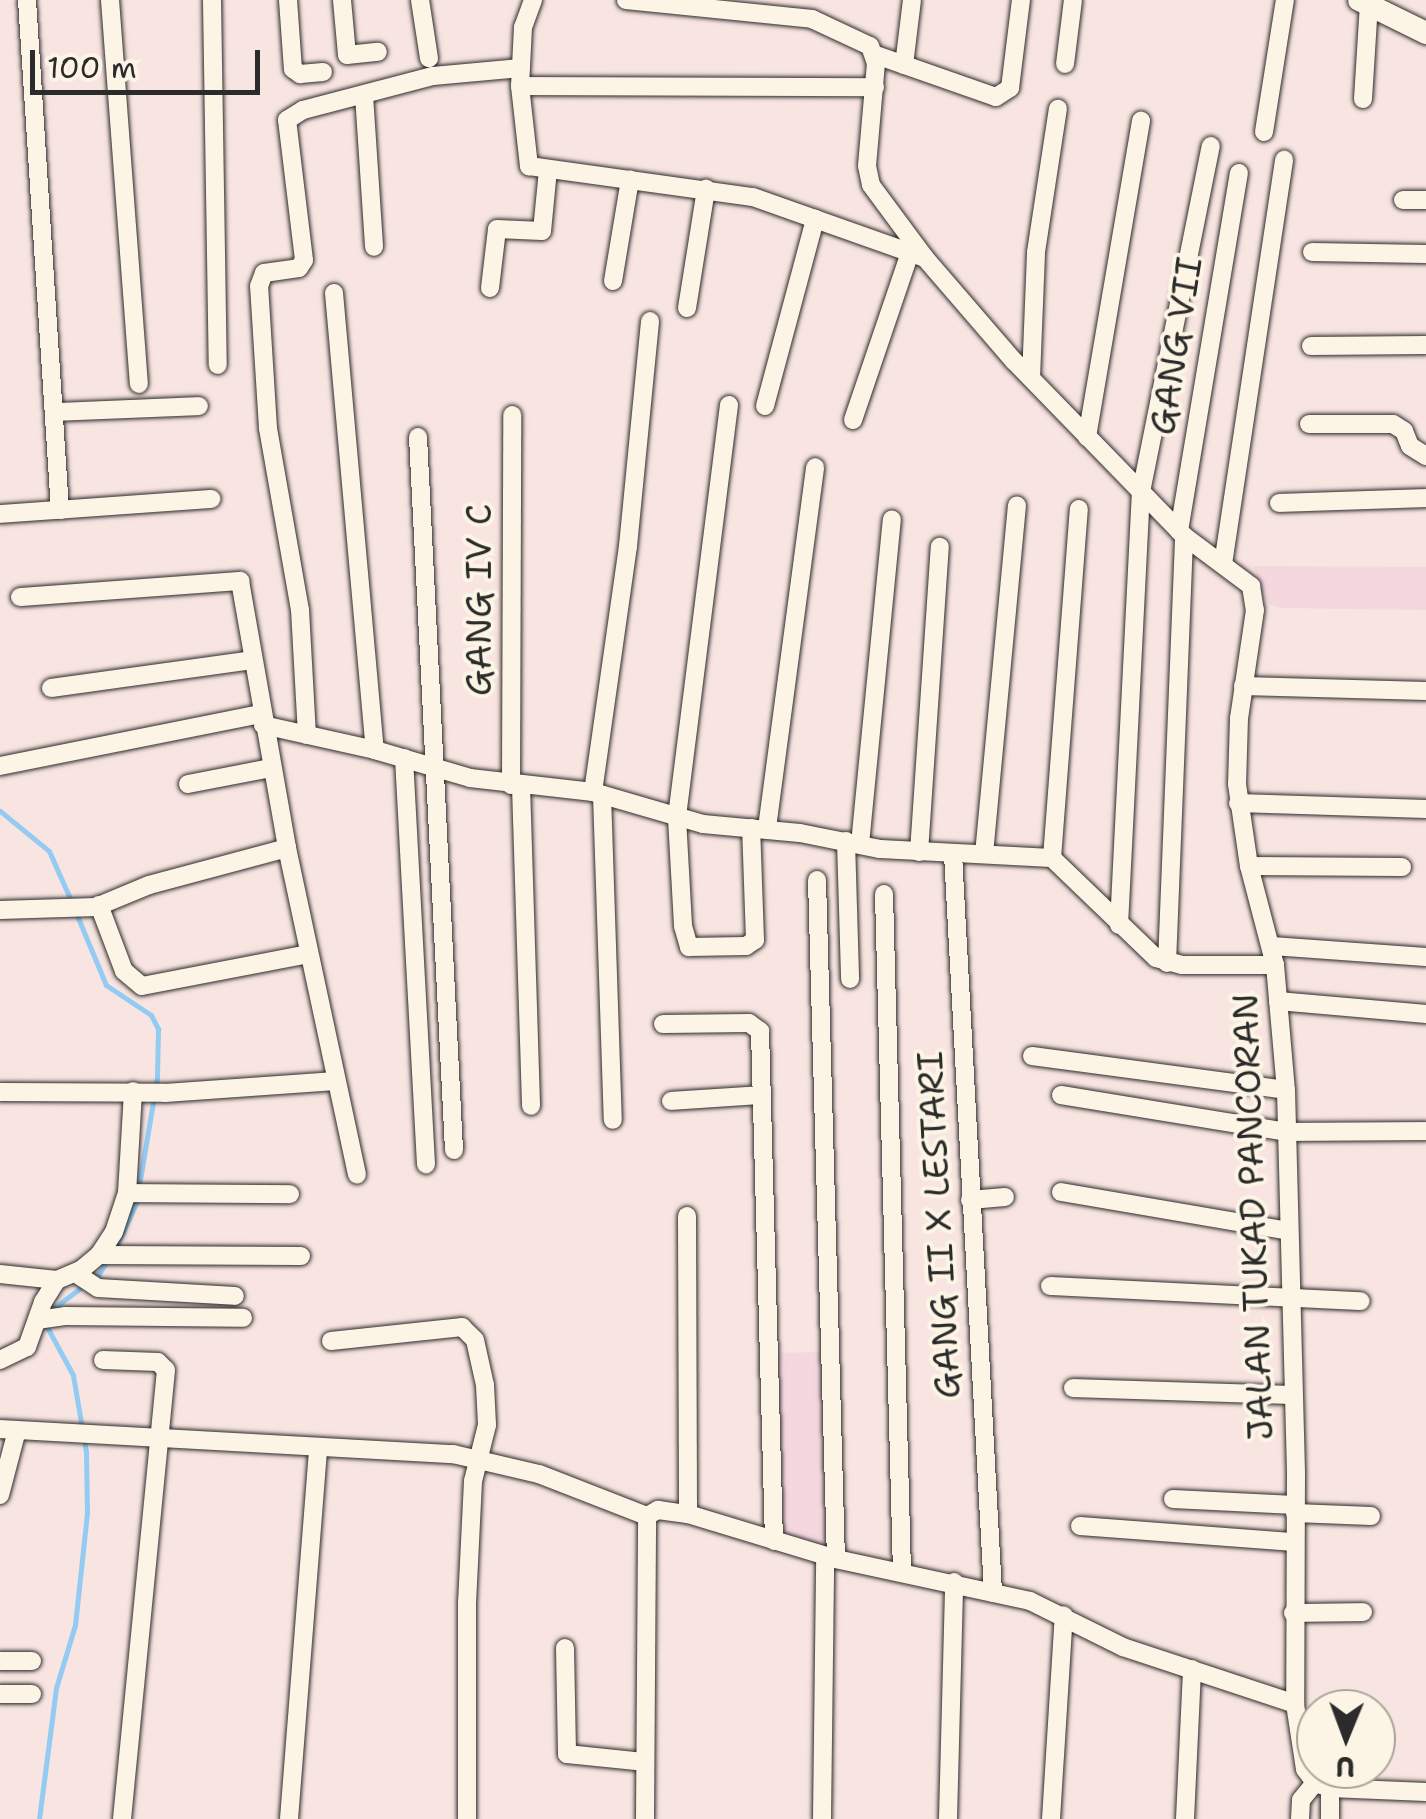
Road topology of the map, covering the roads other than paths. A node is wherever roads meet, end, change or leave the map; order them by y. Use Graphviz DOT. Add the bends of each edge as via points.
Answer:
graph roads {
  1 [pos="27,0"];
  2 [pos="110,0"];
  3 [pos="212,0"];
  4 [pos="288,0"];
  5 [pos="342,0"];
  6 [pos="420,0"];
  7 [pos="533,0"];
  8 [pos="626,0"];
  9 [pos="912,0"];
  10 [pos="1020,0"];
  11 [pos="1073,0"];
  12 [pos="1286,0"];
  13 [pos="1364,2"];
  14 [pos="726,5"];
  15 [pos="1426,33"];
  16 [pos="378,52"];
  17 [pos="876,55"];
  18 [pos="430,58"];
  19 [pos="1065,64"];
  20 [pos="904,65"];
  21 [pos="323,72"];
  22 [pos="521,77"];
  23 [pos="875,86"];
  24 [pos="364,95"];
  25 [pos="1364,99"];
  26 [pos="1058,109"];
  27 [pos="1141,121"];
  28 [pos="1264,132"];
  29 [pos="1211,146"];
  30 [pos="1284,160"];
  31 [pos="548,170"];
  32 [pos="1239,173"];
  33 [pos="630,179"];
  34 [pos="706,188"];
  35 [pos="1404,200"];
  36 [pos="1426,200"];
  37 [pos="815,219"];
  38 [pos="374,247"];
  39 [pos="1312,252"];
  40 [pos="1426,254"];
  41 [pos="918,256"];
  42 [pos="614,281"];
  43 [pos="490,288"];
  44 [pos="334,293"];
  45 [pos="687,308"];
  46 [pos="650,321"];
  47 [pos="1426,345"];
  48 [pos="1311,346"];
  49 [pos="218,365"];
  50 [pos="1031,378"];
  51 [pos="139,384"];
  52 [pos="199,406"];
  53 [pos="729,406"];
  54 [pos="765,406"];
  55 [pos="56,412"];
  56 [pos="512,415"];
  57 [pos="853,420"];
  58 [pos="1309,424"];
  59 [pos="418,437"];
  60 [pos="1086,437"];
  61 [pos="1426,456"];
  62 [pos="815,467"];
  63 [pos="1141,492"];
  64 [pos="212,498"];
  65 [pos="1426,498"];
  66 [pos="1278,503"];
  67 [pos="1017,506"];
  68 [pos="1079,509"];
  69 [pos="60,510"];
  70 [pos="0,514"];
  71 [pos="892,520"];
  72 [pos="1182,534"];
  73 [pos="940,548"];
  74 [pos="1222,564"];
  75 [pos="20,597"];
  76 [pos="252,660"];
  77 [pos="1243,686"];
  78 [pos="51,688"];
  79 [pos="1426,692"];
  80 [pos="262,720"];
  81 [pos="307,735"];
  82 [pos="375,750"];
  83 [pos="404,758"];
  84 [pos="0,766"];
  85 [pos="271,768"];
  86 [pos="434,768"];
  87 [pos="188,784"];
  88 [pos="516,786"];
  89 [pos="598,794"];
  90 [pos="1238,803"];
  91 [pos="1426,809"];
  92 [pos="677,818"];
  93 [pos="759,828"];
  94 [pos="853,842"];
  95 [pos="287,848"];
  96 [pos="920,852"];
  97 [pos="953,854"];
  98 [pos="984,854"];
  99 [pos="1052,858"];
  100 [pos="1250,866"];
  101 [pos="1402,867"];
  102 [pos="817,880"];
  103 [pos="884,894"];
  104 [pos="97,906"];
  105 [pos="0,910"];
  106 [pos="1120,925"];
  107 [pos="308,954"];
  108 [pos="1273,956"];
  109 [pos="1426,957"];
  110 [pos="1167,963"];
  111 [pos="850,980"];
  112 [pos="1278,1002"];
  113 [pos="1426,1014"];
  114 [pos="663,1024"];
  115 [pos="1032,1056"];
  116 [pos="336,1082"];
  117 [pos="1286,1090"];
  118 [pos="138,1091"];
  119 [pos="0,1092"];
  120 [pos="762,1095"];
  121 [pos="1062,1095"];
  122 [pos="671,1101"];
  123 [pos="531,1106"];
  124 [pos="613,1120"];
  125 [pos="1426,1130"];
  126 [pos="1288,1132"];
  127 [pos="454,1150"];
  128 [pos="426,1164"];
  129 [pos="357,1174"];
  130 [pos="1060,1192"];
  131 [pos="129,1193"];
  132 [pos="290,1194"];
  133 [pos="1006,1196"];
  134 [pos="970,1200"];
  135 [pos="687,1216"];
  136 [pos="1288,1231"];
  137 [pos="100,1255"];
  138 [pos="301,1256"];
  139 [pos="0,1274"];
  140 [pos="70,1277"];
  141 [pos="1050,1286"];
  142 [pos="235,1296"];
  143 [pos="1288,1300"];
  144 [pos="1361,1301"];
  145 [pos="243,1318"];
  146 [pos="44,1319"];
  147 [pos="331,1341"];
  148 [pos="0,1360"];
  149 [pos="103,1360"];
  150 [pos="1072,1388"];
  151 [pos="1291,1395"];
  152 [pos="8,1430"];
  153 [pos="163,1437"];
  154 [pos="318,1447"];
  155 [pos="477,1458"];
  156 [pos="0,1495"];
  157 [pos="1172,1499"];
  158 [pos="1295,1509"];
  159 [pos="688,1514"];
  160 [pos="647,1516"];
  161 [pos="1371,1516"];
  162 [pos="1080,1526"];
  163 [pos="774,1541"];
  164 [pos="1294,1542"];
  165 [pos="830,1557"];
  166 [pos="902,1571"];
  167 [pos="954,1582"];
  168 [pos="993,1593"];
  169 [pos="1364,1612"];
  170 [pos="1293,1613"];
  171 [pos="1064,1615"];
  172 [pos="565,1648"];
  173 [pos="0,1661"];
  174 [pos="32,1661"];
  175 [pos="1192,1669"];
  176 [pos="0,1694"];
  177 [pos="32,1694"];
  178 [pos="1295,1704"];
  179 [pos="1296,1710"];
  180 [pos="644,1762"];
  181 [pos="1318,1789"];
  182 [pos="1324,1789"];
  183 [pos="1374,1789"];
  184 [pos="1426,1792"];
  185 [pos="122,1819"];
  186 [pos="289,1819"];
  187 [pos="467,1819"];
  188 [pos="645,1819"];
  189 [pos="822,1819"];
  190 [pos="948,1819"];
  191 [pos="1051,1819"];
  192 [pos="1185,1819"];
  193 [pos="1300,1819"];
  194 [pos="1330,1819"];
  1 -- 55 [label="street"];
  2 -- 51 [label="street"];
  3 -- 49 [label="street"];
  4 -- 21 [label="street" via="294,69"];
  5 -- 16 [label="street" via="348,55"];
  6 -- 18 [label="street"];
  7 -- 22 [label="street" via="523,28"];
  8 -- 14 [label="street"];
  9 -- 20 [label="street"];
  10 -- 20 [label="street" via="1010,88 996,97"];
  11 -- 19 [label="street"];
  12 -- 28 [label="street"];
  13 -- 15 [label="street"];
  13 -- 25 [label="street"];
  14 -- 17 [label="street" via="812,19 860,38"];
  17 -- 20 [label="street"];
  17 -- 23 [label="street, JALAN TUKAD PANCORAN"];
  22 -- 23 [label="street"];
  22 -- 24 [label="street" via="459,71"];
  22 -- 31 [label="street" via="527,163"];
  23 -- 41 [label="street, JALAN TUKAD PANCORAN" via="868,176"];
  24 -- 38 [label="street"];
  24 -- 81 [label="street" via="287,120 304,260 298,268 264,273 259,286 268,428 300,610"];
  26 -- 50 [label="street" via="1040,221"];
  27 -- 60 [label="street"];
  29 -- 63 [label="street"];
  30 -- 74 [label="street"];
  31 -- 33 [label="street"];
  31 -- 43 [label="street" via="542,231 497,229"];
  32 -- 72 [label="street, GANG VII"];
  33 -- 34 [label="street"];
  33 -- 42 [label="street"];
  34 -- 37 [label="street" via="754,196"];
  34 -- 45 [label="street"];
  35 -- 36 [label="street"];
  37 -- 41 [label="street"];
  37 -- 54 [label="street"];
  39 -- 40 [label="street"];
  41 -- 50 [label="street, JALAN TUKAD PANCORAN"];
  41 -- 57 [label="street"];
  44 -- 82 [label="street"];
  46 -- 89 [label="street"];
  47 -- 48 [label="street"];
  50 -- 60 [label="street, JALAN TUKAD PANCORAN"];
  52 -- 55 [label="street"];
  53 -- 92 [label="street"];
  55 -- 69 [label="street"];
  56 -- 88 [label="street, GANG IV C"];
  58 -- 61 [label="street" via="1393,424"];
  59 -- 86 [label="street"];
  60 -- 63 [label="street, JALAN TUKAD PANCORAN"];
  62 -- 93 [label="street"];
  63 -- 72 [label="street, JALAN TUKAD PANCORAN"];
  63 -- 106 [label="street"];
  64 -- 69 [label="street"];
  65 -- 66 [label="street"];
  67 -- 98 [label="street"];
  68 -- 99 [label="street"];
  69 -- 70 [label="street"];
  71 -- 94 [label="street"];
  72 -- 74 [label="street, JALAN TUKAD PANCORAN"];
  72 -- 110 [label="street, GANG VII"];
  73 -- 96 [label="street"];
  74 -- 77 [label="street, JALAN TUKAD PANCORAN" via="1245,580 1254,597"];
  75 -- 76 [label="street" via="236,579 243,588"];
  76 -- 78 [label="street"];
  76 -- 80 [label="street"];
  77 -- 79 [label="street"];
  77 -- 90 [label="street, JALAN TUKAD PANCORAN"];
  80 -- 81 [label="street"];
  80 -- 84 [label="street"];
  80 -- 85 [label="street"];
  81 -- 82 [label="street"];
  82 -- 83 [label="street"];
  83 -- 86 [label="street"];
  83 -- 128 [label="street"];
  85 -- 87 [label="street"];
  85 -- 95 [label="street"];
  86 -- 88 [label="street"];
  86 -- 127 [label="street"];
  88 -- 89 [label="street"];
  88 -- 123 [label="street, GANG IV C"];
  89 -- 92 [label="street"];
  89 -- 124 [label="street"];
  90 -- 91 [label="street"];
  90 -- 100 [label="street, JALAN TUKAD PANCORAN"];
  92 -- 93 [label="street"];
  92 -- 93 [label="street" via="690,947 754,943"];
  93 -- 94 [label="street"];
  94 -- 96 [label="street"];
  94 -- 111 [label="street"];
  95 -- 104 [label="street"];
  95 -- 107 [label="street"];
  96 -- 97 [label="street"];
  97 -- 98 [label="street"];
  97 -- 134 [label="street, GANG II X LESTARI"];
  98 -- 99 [label="street"];
  99 -- 106 [label="street"];
  100 -- 101 [label="street"];
  100 -- 108 [label="street, JALAN TUKAD PANCORAN"];
  102 -- 165 [label="street"];
  103 -- 166 [label="street"];
  104 -- 105 [label="street"];
  104 -- 107 [label="street" via="124,971 142,986"];
  106 -- 110 [label="street"];
  107 -- 116 [label="street"];
  108 -- 109 [label="street"];
  108 -- 110 [label="street"];
  108 -- 112 [label="street, JALAN TUKAD PANCORAN"];
  112 -- 113 [label="street"];
  112 -- 117 [label="street, JALAN TUKAD PANCORAN"];
  114 -- 120 [label="street" via="756,1024"];
  115 -- 117 [label="street"];
  116 -- 118 [label="street"];
  116 -- 129 [label="street"];
  117 -- 126 [label="street, JALAN TUKAD PANCORAN"];
  118 -- 119 [label="street"];
  118 -- 131 [label="street"];
  120 -- 122 [label="street"];
  120 -- 163 [label="street"];
  121 -- 126 [label="street"];
  125 -- 126 [label="street"];
  126 -- 136 [label="street, JALAN TUKAD PANCORAN"];
  130 -- 136 [label="street"];
  131 -- 132 [label="street"];
  131 -- 137 [label="street"];
  133 -- 134 [label="street"];
  134 -- 168 [label="street, GANG II X LESTARI"];
  135 -- 159 [label="street"];
  136 -- 143 [label="street, JALAN TUKAD PANCORAN"];
  137 -- 138 [label="street"];
  137 -- 140 [label="street"];
  139 -- 140 [label="street"];
  140 -- 142 [label="street" via="98,1288"];
  140 -- 146 [label="street"];
  141 -- 143 [label="street"];
  143 -- 144 [label="street"];
  143 -- 151 [label="street, JALAN TUKAD PANCORAN"];
  145 -- 146 [label="street"];
  146 -- 148 [label="street" via="27,1347"];
  147 -- 155 [label="street" via="467,1328 486,1400"];
  149 -- 153 [label="street" via="166,1366"];
  150 -- 151 [label="street"];
  151 -- 158 [label="street, JALAN TUKAD PANCORAN"];
  152 -- 153 [label="street"];
  152 -- 156 [label="street"];
  153 -- 154 [label="street"];
  153 -- 185 [label="street"];
  154 -- 155 [label="street"];
  154 -- 186 [label="street"];
  155 -- 160 [label="street"];
  155 -- 187 [label="street" via="467,1619"];
  157 -- 158 [label="street"];
  158 -- 161 [label="street"];
  158 -- 164 [label="street, JALAN TUKAD PANCORAN"];
  159 -- 160 [label="street" via="658,1510"];
  159 -- 163 [label="street"];
  160 -- 180 [label="street"];
  162 -- 164 [label="street"];
  163 -- 165 [label="street"];
  164 -- 170 [label="street, JALAN TUKAD PANCORAN"];
  165 -- 166 [label="street"];
  165 -- 189 [label="street"];
  166 -- 167 [label="street"];
  167 -- 168 [label="street"];
  167 -- 190 [label="street"];
  168 -- 171 [label="street"];
  169 -- 170 [label="street"];
  170 -- 178 [label="street, JALAN TUKAD PANCORAN"];
  171 -- 175 [label="street" via="1123,1647"];
  171 -- 191 [label="street"];
  172 -- 180 [label="street" via="567,1754"];
  173 -- 174 [label="street"];
  175 -- 178 [label="street"];
  175 -- 192 [label="street"];
  176 -- 177 [label="street"];
  178 -- 179 [label="street, JALAN TUKAD PANCORAN"];
  180 -- 188 [label="street"];
  181 -- 193 [label="street" via="1301,1800"];
  182 -- 194 [label="street, JALAN TUKAD PANCORAN"];
  183 -- 184 [label="street"];
}
